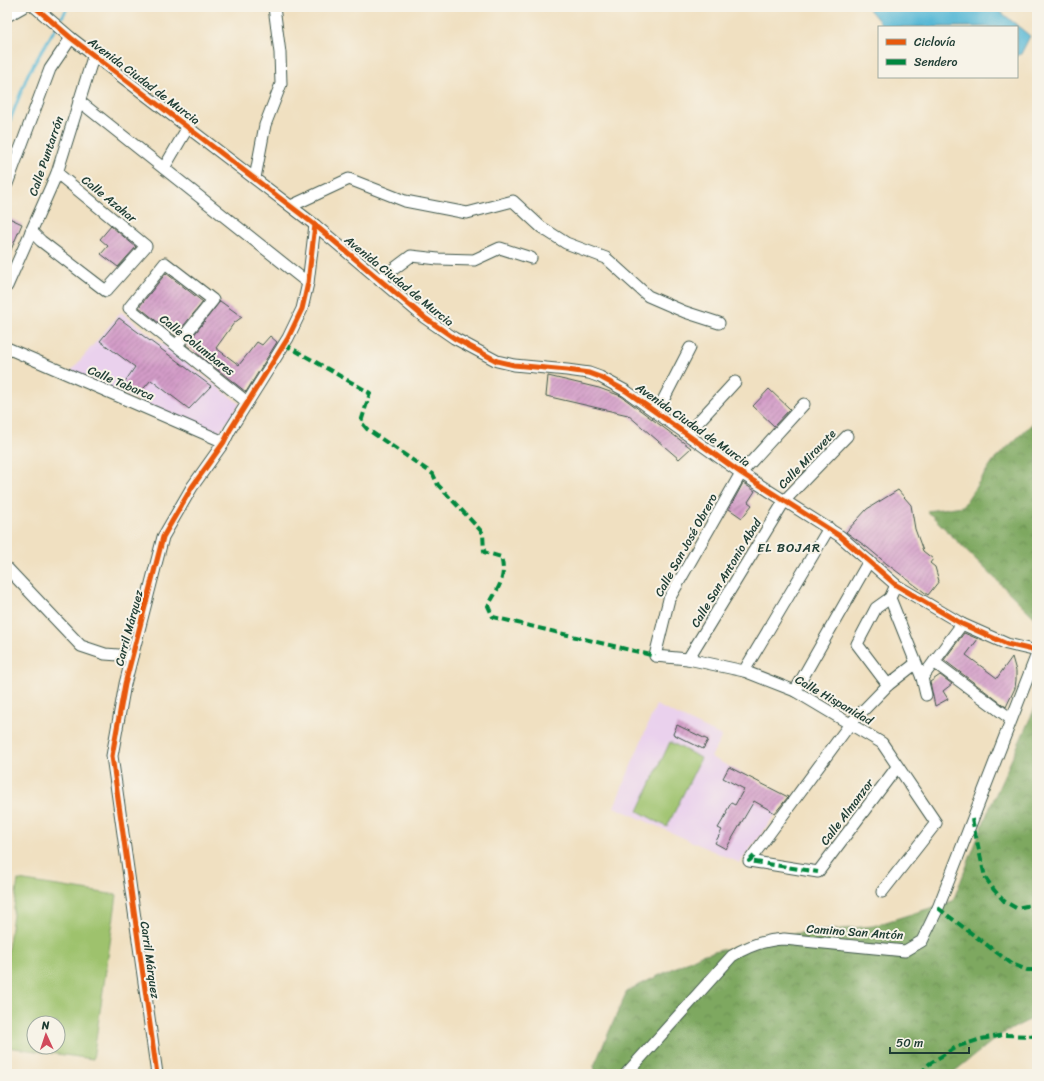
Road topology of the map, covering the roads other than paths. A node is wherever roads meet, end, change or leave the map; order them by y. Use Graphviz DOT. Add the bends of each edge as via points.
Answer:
graph roads {
  1 [pos="23,7"];
  2 [pos="35,7"];
  3 [pos="274,7"];
  4 [pos="7,16"];
  5 [pos="71,38"];
  6 [pos="94,54"];
  7 [pos="79,101"];
  8 [pos="188,127"];
  9 [pos="164,168"];
  10 [pos="57,173"];
  11 [pos="255,178"];
  12 [pos="7,184"];
  13 [pos="291,206"];
  14 [pos="315,225"];
  15 [pos="32,230"];
  16 [pos="531,258"];
  17 [pos="379,280"];
  18 [pos="308,283"];
  19 [pos="7,286"];
  20 [pos="719,323"];
  21 [pos="177,345"];
  22 [pos="7,348"];
  23 [pos="690,348"];
  24 [pos="735,382"];
  25 [pos="247,402"];
  26 [pos="804,404"];
  27 [pos="656,412"];
  28 [pos="687,434"];
  29 [pos="847,436"];
  30 [pos="224,442"];
  31 [pos="741,473"];
  32 [pos="785,500"];
  33 [pos="829,528"];
  34 [pos="869,561"];
  35 [pos="7,568"];
  36 [pos="896,585"];
  37 [pos="890,598"];
  38 [pos="962,624"];
  39 [pos="1037,652"];
  40 [pos="132,656"];
  41 [pos="655,656"];
  42 [pos="688,659"];
  43 [pos="934,662"];
  44 [pos="915,664"];
  45 [pos="744,671"];
  46 [pos="922,678"];
  47 [pos="888,685"];
  48 [pos="795,691"];
  49 [pos="926,695"];
  50 [pos="1011,719"];
  51 [pos="850,724"];
  52 [pos="897,767"];
  53 [pos="882,892"];
  54 [pos="157,1074"];
  55 [pos="626,1074"];
  1 -- 4 [label="street"];
  2 -- 5 [label="street, Avenida Ciudad de Murcia"];
  3 -- 11 [label="street" via="281,84 266,125"];
  5 -- 6 [label="street, Avenida Ciudad de Murcia"];
  5 -- 12 [label="street" via="50,69"];
  6 -- 7 [label="street, Calle Puntarrón"];
  6 -- 8 [label="street, Avenida Ciudad de Murcia"];
  7 -- 9 [label="street"];
  7 -- 10 [label="street, Calle Puntarrón"];
  8 -- 9 [label="street"];
  8 -- 11 [label="street, Avenida Ciudad de Murcia"];
  9 -- 18 [label="street"];
  10 -- 15 [label="street, Calle Puntarrón"];
  10 -- 15 [label="street, Calle Azahar" via="146,246 106,291 41,241"];
  11 -- 13 [label="street, Avenida Ciudad de Murcia"];
  13 -- 14 [label="street, Avenida Ciudad de Murcia"];
  13 -- 20 [label="street" via="349,179 405,201 467,213 513,201 541,226 566,243 606,258 648,296"];
  14 -- 17 [label="street, Avenida Ciudad de Murcia"];
  14 -- 18 [label="street, Carril Márquez"];
  15 -- 19 [label="street, Calle Puntarrón"];
  16 -- 17 [label="street" via="500,248 474,260 411,256"];
  17 -- 27 [label="street, Avenida Ciudad de Murcia" via="438,327 488,357 514,365 573,371 600,377"];
  18 -- 25 [label="street, Carril Márquez" via="302,310 288,338"];
  21 -- 21 [label="street, Calle Columbares" via="213,300 165,263 129,308"];
  21 -- 25 [label="street, Calle Columbares"];
  22 -- 30 [label="street, Calle Tabarca"];
  23 -- 27 [label="street"];
  24 -- 28 [label="street"];
  25 -- 30 [label="street, Carril Márquez"];
  26 -- 31 [label="street, Calle San José Obrero"];
  27 -- 28 [label="street, Avenida Ciudad de Murcia"];
  28 -- 31 [label="street, Avenida Ciudad de Murcia"];
  29 -- 32 [label="street, Calle Miravete"];
  30 -- 40 [label="street, Carril Márquez" via="192,487 164,537"];
  31 -- 32 [label="street, Avenida Ciudad de Murcia"];
  31 -- 41 [label="street, Calle San José Obrero" via="669,599"];
  32 -- 33 [label="street, Avenida Ciudad de Murcia"];
  32 -- 42 [label="street, Calle San Antonio Abad"];
  33 -- 34 [label="street, Avenida Ciudad de Murcia"];
  33 -- 45 [label="street"];
  34 -- 36 [label="street, Avenida Ciudad de Murcia"];
  34 -- 48 [label="street"];
  35 -- 40 [label="street" via="81,646 105,654"];
  36 -- 37 [label="street"];
  36 -- 38 [label="street, Avenida Ciudad de Murcia"];
  37 -- 44 [label="street"];
  37 -- 47 [label="street" via="876,608 857,644"];
  38 -- 39 [label="street, Avenida Ciudad de Murcia" via="1007,644"];
  38 -- 43 [label="street"];
  39 -- 50 [label="street, Camino San Antón"];
  40 -- 54 [label="street, Carril Márquez" via="112,756"];
  41 -- 42 [label="street, Calle Hispanidad"];
  42 -- 45 [label="street, Calle Hispanidad"];
  43 -- 46 [label="street"];
  43 -- 50 [label="street"];
  44 -- 46 [label="street"];
  44 -- 47 [label="street"];
  45 -- 48 [label="street, Calle Hispanidad"];
  46 -- 49 [label="street"];
  47 -- 51 [label="street"];
  48 -- 51 [label="street, Calle Hispanidad"];
  50 -- 55 [label="street, Camino San Antón" via="938,908 922,941 905,951 784,940 772,940 747,947 732,956"];
  51 -- 52 [label="street, Calle Hispanidad" via="882,743"];
  51 -- 52 [label="street, Calle Almanzor" via="749,861 818,872"];
  52 -- 53 [label="street, Calle Hispanidad" via="936,823"];
}
